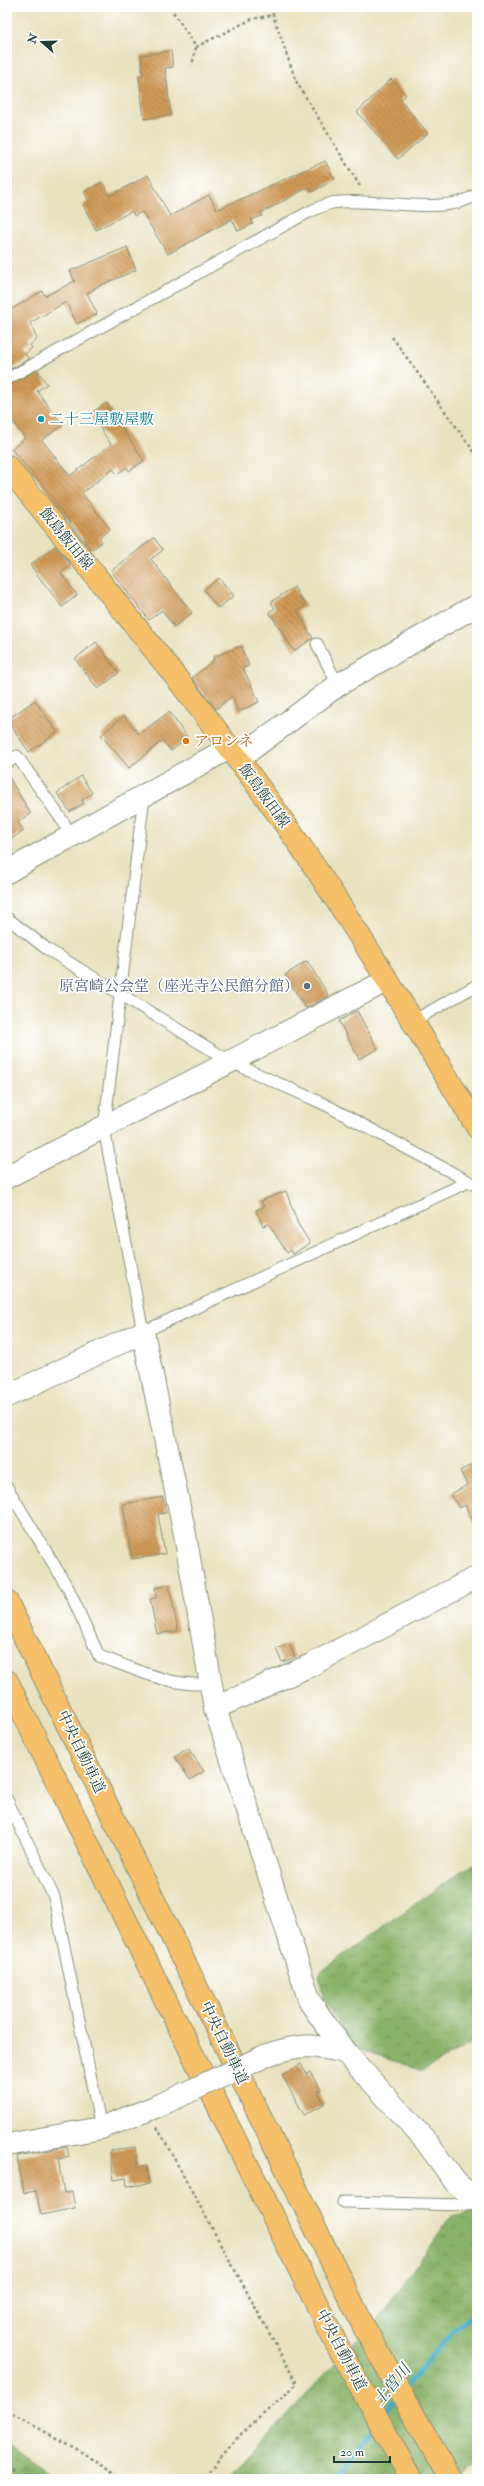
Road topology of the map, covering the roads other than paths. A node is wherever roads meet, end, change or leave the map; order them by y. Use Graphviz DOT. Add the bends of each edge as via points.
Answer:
graph roads {
  1 [pos="477,194"];
  2 [pos="7,379"];
  3 [pos="7,466"];
  4 [pos="477,605"];
  5 [pos="317,644"];
  6 [pos="338,685"];
  7 [pos="234,755"];
  8 [pos="7,763"];
  9 [pos="144,796"];
  10 [pos="71,837"];
  11 [pos="7,872"];
  12 [pos="7,918"];
  13 [pos="386,981"];
  14 [pos="477,985"];
  15 [pos="121,994"];
  16 [pos="412,1021"];
  17 [pos="231,1062"];
  18 [pos="477,1127"];
  19 [pos="104,1129"];
  20 [pos="7,1177"];
  21 [pos="473,1184"];
  22 [pos="143,1332"];
  23 [pos="7,1396"];
  24 [pos="7,1487"];
  25 [pos="477,1577"];
  26 [pos="7,1587"];
  27 [pos="7,1602"];
  28 [pos="39,1667"];
  29 [pos="7,1681"];
  30 [pos="211,1683"];
  31 [pos="7,1687"];
  32 [pos="215,1708"];
  33 [pos="22,1714"];
  34 [pos="7,1800"];
  35 [pos="345,2052"];
  36 [pos="101,2128"];
  37 [pos="7,2145"];
  38 [pos="477,2201"];
  39 [pos="343,2202"];
  40 [pos="447,2473"];
  41 [pos="411,2479"];
  1 -- 2 [label="lane" via="468,200 446,206 370,202 331,203 303,215 135,306"];
  3 -- 7 [label="main road, 飯島飯田線" via="166,664"];
  4 -- 6 [label="street"];
  5 -- 6 [label="lane"];
  6 -- 7 [label="street" via="262,741"];
  7 -- 9 [label="street"];
  7 -- 13 [label="main road, 飯島飯田線" via="309,859"];
  8 -- 10 [label="lane" via="17,756 64,822"];
  9 -- 10 [label="street"];
  9 -- 15 [label="lane"];
  10 -- 11 [label="street"];
  12 -- 15 [label="lane" via="47,949"];
  13 -- 16 [label="main road, 飯島飯田線"];
  13 -- 17 [label="street"];
  14 -- 16 [label="lane"];
  15 -- 17 [label="lane"];
  15 -- 19 [label="lane"];
  16 -- 18 [label="main road, 飯島飯田線"];
  17 -- 19 [label="street"];
  17 -- 21 [label="lane" via="324,1104"];
  19 -- 20 [label="street"];
  19 -- 22 [label="lane"];
  21 -- 22 [label="lane"];
  22 -- 23 [label="street"];
  22 -- 30 [label="street" via="185,1535"];
  24 -- 30 [label="lane" via="68,1588 99,1656 160,1677 196,1685"];
  25 -- 32 [label="street" via="311,1665"];
  26 -- 28 [label="main road"];
  27 -- 28 [label="main road, 中央自動車道"];
  28 -- 40 [label="main road, 中央自動車道" via="364,2327"];
  29 -- 33 [label="main road, 中央自動車道"];
  30 -- 32 [label="street"];
  31 -- 33 [label="main road"];
  32 -- 35 [label="street" via="310,2002"];
  33 -- 41 [label="main road, 中央自動車道" via="336,2343"];
  34 -- 36 [label="lane" via="54,1897"];
  35 -- 36 [label="street, bridge" via="315,2046 292,2046 153,2108"];
  35 -- 38 [label="street" via="425,2140 456,2183"];
  36 -- 37 [label="street"];
  38 -- 39 [label="lane" via="458,2205"];
}
